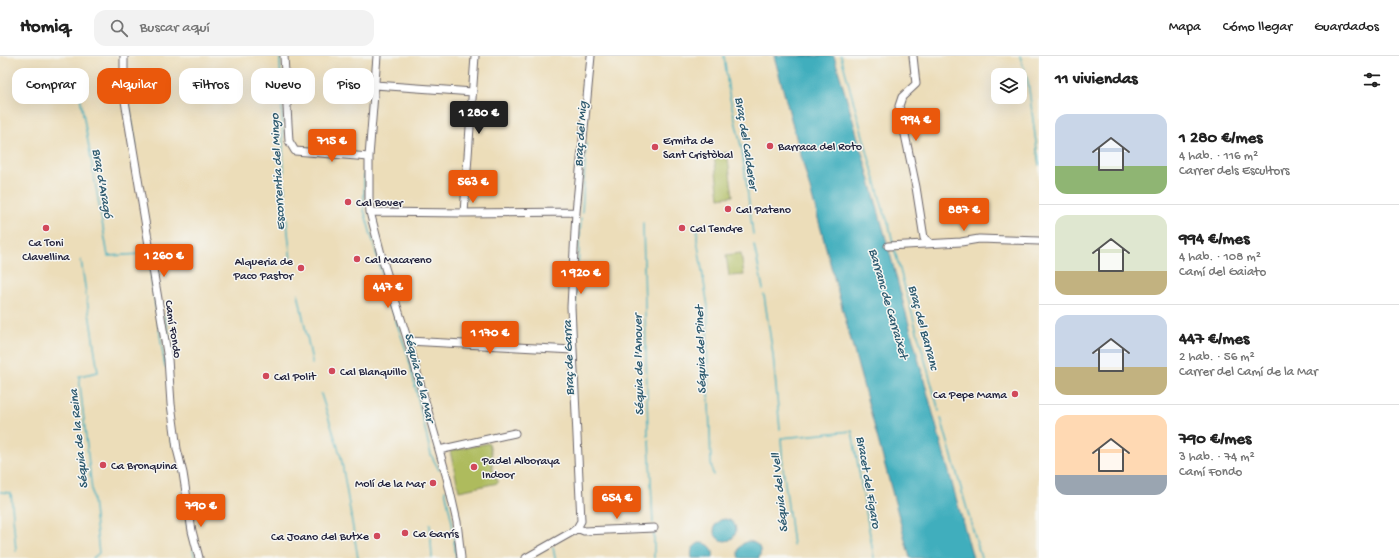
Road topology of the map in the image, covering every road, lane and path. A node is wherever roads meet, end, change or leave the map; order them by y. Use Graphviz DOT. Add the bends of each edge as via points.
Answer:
graph roads {
  1 [pos="124,56"];
  2 [pos="284,56"];
  3 [pos="377,56"];
  4 [pos="475,56"];
  5 [pos="591,56"];
  6 [pos="913,56"];
  7 [pos="375,85"];
  8 [pos="472,92"];
  9 [pos="369,157"];
  10 [pos="370,212"];
  11 [pos="576,212"];
  12 [pos="464,213"];
  13 [pos="923,241"];
  14 [pos="1039,241"];
  15 [pos="888,246"];
  16 [pos="408,341"];
  17 [pos="573,350"];
  18 [pos="515,433"];
  19 [pos="439,450"];
  20 [pos="577,528"];
  21 [pos="654,528"];
  22 [pos="199,558"];
  23 [pos="461,558"];
  24 [pos="526,558"];
  1 -- 22 [label="street, Camí Fondo" via="124,95 168,359 177,449"];
  2 -- 9 [label="street" via="289,141 295,151"];
  3 -- 7 [label="street"];
  4 -- 8 [label="street"];
  5 -- 11 [label="street"];
  6 -- 13 [label="street" via="916,84 902,97 899,106 916,187"];
  7 -- 8 [label="street"];
  7 -- 9 [label="street"];
  8 -- 12 [label="street"];
  9 -- 10 [label="street"];
  10 -- 12 [label="street"];
  10 -- 16 [label="street"];
  11 -- 12 [label="street"];
  11 -- 17 [label="street" via="571,307"];
  13 -- 14 [label="street"];
  13 -- 15 [label="street"];
  16 -- 17 [label="street"];
  16 -- 19 [label="street"];
  17 -- 20 [label="street" via="581,522"];
  18 -- 19 [label="street"];
  19 -- 23 [label="street" via="457,522"];
  20 -- 21 [label="street" via="584,531"];
  20 -- 24 [label="street"];
}
